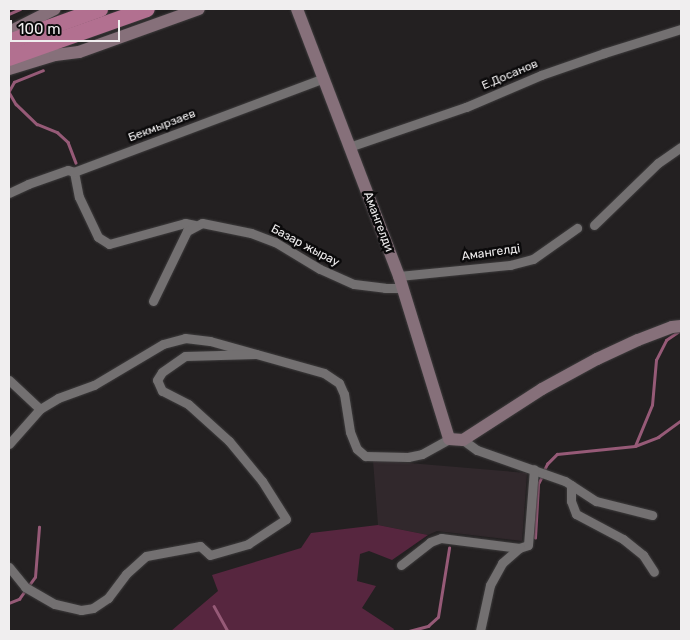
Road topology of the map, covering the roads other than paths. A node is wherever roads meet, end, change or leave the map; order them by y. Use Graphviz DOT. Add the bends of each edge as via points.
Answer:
graph roads {
  1 [pos="55,9"];
  2 [pos="100,9"];
  3 [pos="147,9"];
  4 [pos="199,9"];
  5 [pos="297,9"];
  6 [pos="37,13"];
  7 [pos="681,29"];
  8 [pos="9,32"];
  9 [pos="9,42"];
  10 [pos="9,58"];
  11 [pos="9,69"];
  12 [pos="324,78"];
  13 [pos="349,147"];
  14 [pos="681,147"];
  15 [pos="74,172"];
  16 [pos="9,193"];
  17 [pos="195,225"];
  18 [pos="594,226"];
  19 [pos="577,228"];
  20 [pos="401,282"];
  21 [pos="153,302"];
  22 [pos="678,324"];
  23 [pos="256,354"];
  24 [pos="9,380"];
  25 [pos="40,409"];
  26 [pos="449,440"];
  27 [pos="463,440"];
  28 [pos="9,444"];
  29 [pos="534,469"];
  30 [pos="571,484"];
  31 [pos="652,515"];
  32 [pos="519,548"];
  33 [pos="401,565"];
  34 [pos="9,567"];
  35 [pos="654,572"];
  36 [pos="480,631"];
  1 -- 6 [label="main road"];
  2 -- 9 [label="highway"];
  3 -- 10 [label="highway"];
  4 -- 11 [label="main road" via="79,52 55,55"];
  5 -- 12 [label="main road, Амангелди"];
  6 -- 8 [label="main road"];
  7 -- 13 [label="street, Е.Досанов" via="604,52 466,107"];
  12 -- 13 [label="main road, Амангелди"];
  12 -- 15 [label="street, Бекмырзаев"];
  13 -- 20 [label="main road, Амангелди"];
  14 -- 18 [label="street" via="658,163"];
  15 -- 16 [label="street, Бекмырзаев" via="68,170"];
  15 -- 17 [label="street, Базар жырау" via="79,197 98,237 109,244 185,223"];
  17 -- 20 [label="street, Базар жырау" via="202,223 251,233 354,284 385,288"];
  17 -- 21 [label="street" via="187,231"];
  19 -- 20 [label="street, Амангелді" via="533,259"];
  20 -- 26 [label="main road, Амангелди"];
  22 -- 27 [label="main road" via="597,359 542,389"];
  23 -- 25 [label="street" via="186,338 164,344 94,385 58,398"];
  23 -- 26 [label="street" via="324,373 339,383 350,432 357,449 365,456 408,457 422,454"];
  23 -- 34 [label="street" via="186,356 162,372 157,380 162,391 188,404 229,441 262,481 286,519 248,544 210,555 200,546 146,556 126,574 108,598 92,608 81,610 55,604 26,587"];
  24 -- 25 [label="street"];
  25 -- 28 [label="street"];
  26 -- 27 [label="main road"];
  27 -- 29 [label="street" via="477,450"];
  29 -- 30 [label="street"];
  29 -- 32 [label="street" via="528,544"];
  30 -- 31 [label="street" via="596,501"];
  30 -- 35 [label="street" via="571,501 576,514 623,539 643,555"];
  32 -- 33 [label="street" via="441,538 430,542"];
  32 -- 36 [label="street" via="502,563 490,585"];
}
